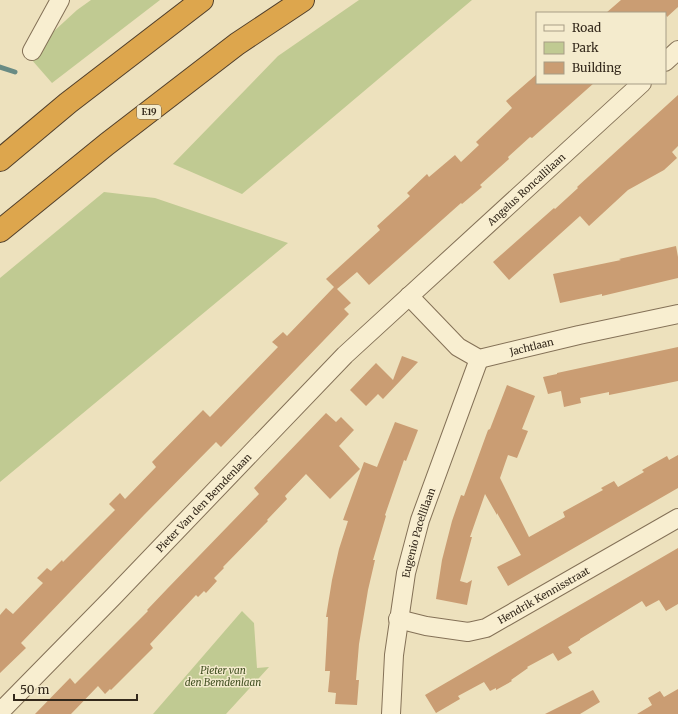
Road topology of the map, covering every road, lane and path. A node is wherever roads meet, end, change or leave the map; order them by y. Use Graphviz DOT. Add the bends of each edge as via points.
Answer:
graph roads {
  1 [pos="60,0"];
  2 [pos="202,0"];
  3 [pos="303,0"];
  4 [pos="678,50"];
  5 [pos="32,51"];
  6 [pos="666,61"];
  7 [pos="641,84"];
  8 [pos="0,160"];
  9 [pos="0,231"];
  10 [pos="409,296"];
  11 [pos="678,314"];
  12 [pos="479,359"];
  13 [pos="678,518"];
  14 [pos="398,619"];
  15 [pos="0,712"];
  16 [pos="392,714"];
  1 -- 5 [label="street"];
  2 -- 8 [label="highway" via="68,103"];
  3 -- 9 [label="highway, E19" via="231,49 107,144"];
  4 -- 6 [label="street"];
  7 -- 10 [label="street, Angelus Roncallilaan"];
  10 -- 12 [label="street" via="458,347"];
  10 -- 15 [label="street, Pieter Van den Bemdenlaan" via="345,354"];
  11 -- 12 [label="street, Jachtlaan"];
  12 -- 14 [label="street, Eugenio Pacellilaan" via="420,520 406,573"];
  13 -- 14 [label="street, Hendrik Kennisstraat" via="486,628 468,632"];
  14 -- 16 [label="street, Eugenio Pacellilaan" via="393,661"];
}
